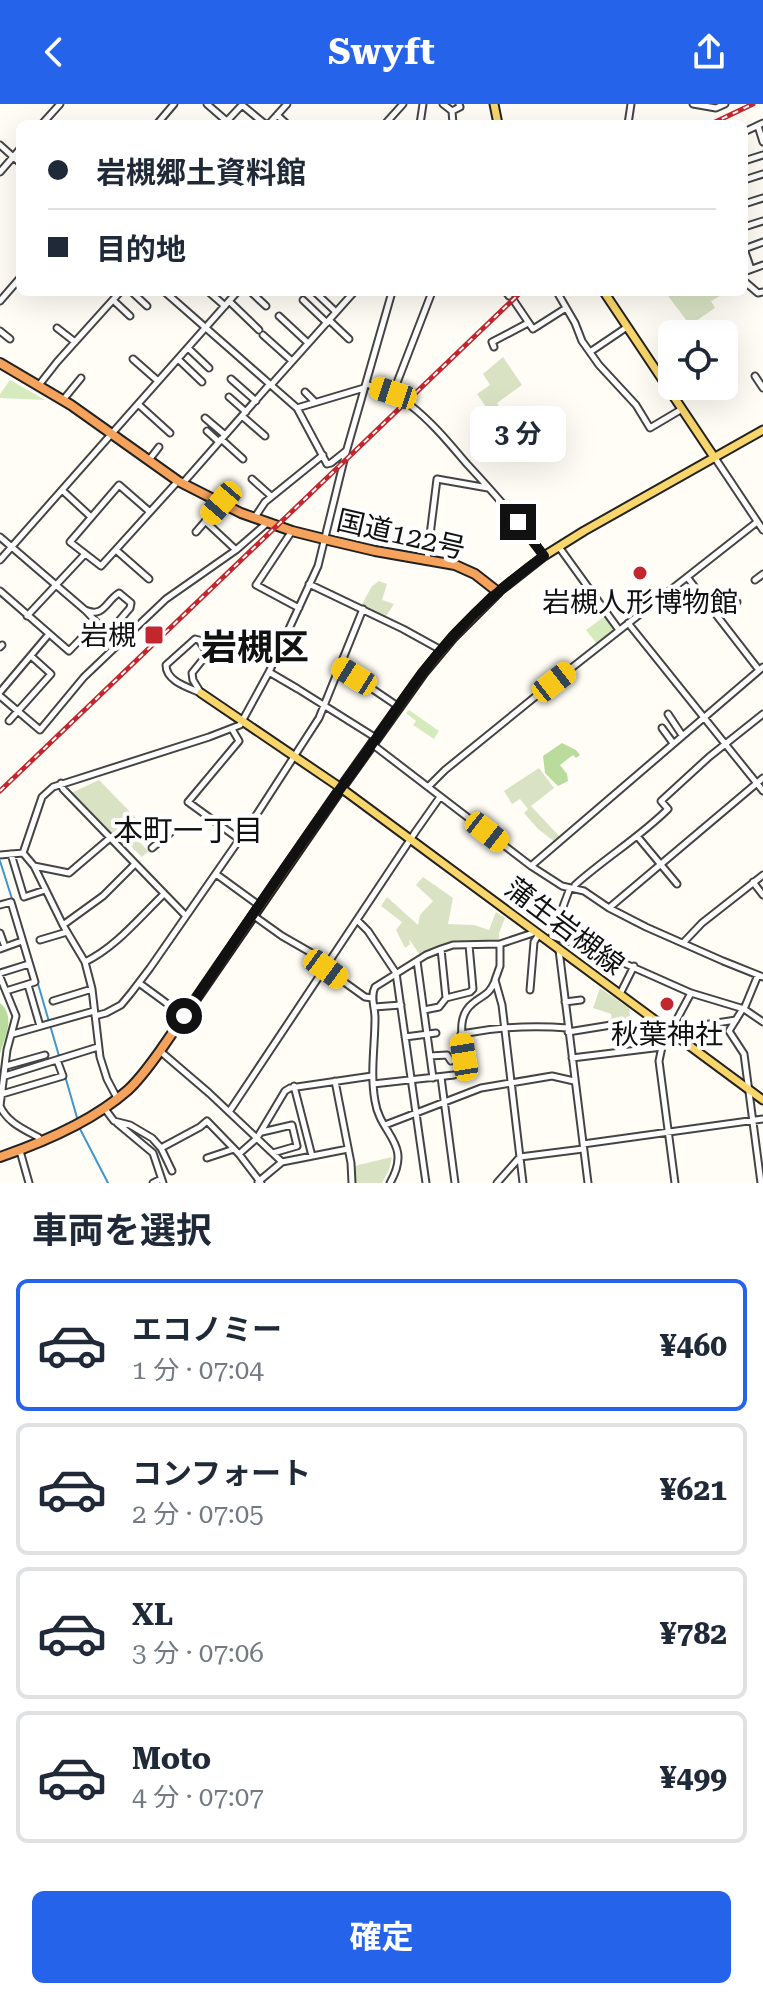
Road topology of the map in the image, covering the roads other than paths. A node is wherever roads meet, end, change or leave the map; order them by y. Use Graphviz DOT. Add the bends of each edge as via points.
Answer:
graph roads {
  1 [pos="60,104"];
  2 [pos="174,104"];
  3 [pos="207,104"];
  4 [pos="273,104"];
  5 [pos="287,104"];
  6 [pos="403,104"];
  7 [pos="443,104"];
  8 [pos="459,104"];
  9 [pos="693,104"];
  10 [pos="725,104"];
  11 [pos="452,111"];
  12 [pos="279,113"];
  13 [pos="46,120"];
  14 [pos="160,120"];
  15 [pos="226,120"];
  16 [pos="230,120"];
  17 [pos="263,120"];
  18 [pos="273,120"];
  19 [pos="284,120"];
  20 [pos="389,120"];
  21 [pos="453,120"];
  22 [pos="760,124"];
  23 [pos="763,142"];
  24 [pos="0,145"];
  25 [pos="16,154"];
  26 [pos="13,157"];
  27 [pos="16,160"];
  28 [pos="0,172"];
  29 [pos="16,283"];
  30 [pos="116,296"];
  31 [pos="136,296"];
  32 [pos="170,296"];
  33 [pos="215,296"];
  34 [pos="233,296"];
  35 [pos="255,296"];
  36 [pos="319,296"];
  37 [pos="348,296"];
  38 [pos="391,296"];
  39 [pos="431,296"];
  40 [pos="559,296"];
  41 [pos="607,296"];
  42 [pos="113,300"];
  43 [pos="303,300"];
  44 [pos="0,301"];
  45 [pos="514,301"];
  46 [pos="227,304"];
  47 [pos="147,306"];
  48 [pos="266,306"];
  49 [pos="566,308"];
  50 [pos="336,312"];
  51 [pos="130,316"];
  52 [pos="279,316"];
  53 [pos="328,321"];
  54 [pos="528,323"];
  55 [pos="206,327"];
  56 [pos="627,327"];
  57 [pos="57,328"];
  58 [pos="0,331"];
  59 [pos="10,339"];
  60 [pos="349,339"];
  61 [pos="76,342"];
  62 [pos="308,343"];
  63 [pos="494,347"];
  64 [pos="188,348"];
  65 [pos="590,352"];
  66 [pos="133,359"];
  67 [pos="178,359"];
  68 [pos="292,361"];
  69 [pos="0,363"];
  70 [pos="209,368"];
  71 [pos="755,376"];
  72 [pos="81,378"];
  73 [pos="231,379"];
  74 [pos="158,381"];
  75 [pos="202,382"];
  76 [pos="39,385"];
  77 [pos="271,385"];
  78 [pos="365,386"];
  79 [pos="763,388"];
  80 [pos="305,392"];
  81 [pos="229,397"];
  82 [pos="63,400"];
  83 [pos="256,401"];
  84 [pos="314,401"];
  85 [pos="138,404"];
  86 [pos="410,405"];
  87 [pos="297,408"];
  88 [pos="682,409"];
  89 [pos="244,414"];
  90 [pos="205,418"];
  91 [pos="763,430"];
  92 [pos="207,431"];
  93 [pos="170,433"];
  94 [pos="112,434"];
  95 [pos="265,436"];
  96 [pos="222,439"];
  97 [pos="159,447"];
  98 [pos="348,449"];
  99 [pos="323,455"];
  100 [pos="714,457"];
  101 [pos="243,459"];
  102 [pos="149,460"];
  103 [pos="252,479"];
  104 [pos="180,482"];
  105 [pos="489,487"];
  106 [pos="62,490"];
  107 [pos="271,496"];
  108 [pos="221,503"];
  109 [pos="150,512"];
  110 [pos="91,517"];
  111 [pos="255,518"];
  112 [pos="205,521"];
  113 [pos="757,522"];
  114 [pos="267,523"];
  115 [pos="763,530"];
  116 [pos="292,531"];
  117 [pos="196,532"];
  118 [pos="0,537"];
  119 [pos="324,539"];
  120 [pos="12,546"];
  121 [pos="559,546"];
  122 [pos="116,550"];
  123 [pos="236,550"];
  124 [pos="85,554"];
  125 [pos="544,556"];
  126 [pos="427,559"];
  127 [pos="0,560"];
  128 [pos="763,574"];
  129 [pos="687,577"];
  130 [pos="149,579"];
  131 [pos="755,580"];
  132 [pos="309,584"];
  133 [pos="56,585"];
  134 [pos="0,591"];
  135 [pos="498,592"];
  136 [pos="737,602"];
  137 [pos="299,608"];
  138 [pos="363,609"];
  139 [pos="85,610"];
  140 [pos="99,612"];
  141 [pos="717,615"];
  142 [pos="27,616"];
  143 [pos="628,623"];
  144 [pos="95,624"];
  145 [pos="619,630"];
  146 [pos="49,634"];
  147 [pos="441,650"];
  148 [pos="31,656"];
  149 [pos="340,667"];
  150 [pos="761,668"];
  151 [pos="269,672"];
  152 [pos="51,674"];
  153 [pos="59,680"];
  154 [pos="201,693"];
  155 [pos="0,694"];
  156 [pos="325,706"];
  157 [pos="399,707"];
  158 [pos="17,710"];
  159 [pos="668,714"];
  160 [pos="763,714"];
  161 [pos="703,718"];
  162 [pos="9,721"];
  163 [pos="242,721"];
  164 [pos="662,728"];
  165 [pos="232,729"];
  166 [pos="682,735"];
  167 [pos="374,742"];
  168 [pos="673,743"];
  169 [pos="725,745"];
  170 [pos="294,756"];
  171 [pos="763,778"];
  172 [pos="61,783"];
  173 [pos="757,783"];
  174 [pos="428,787"];
  175 [pos="341,788"];
  176 [pos="763,791"];
  177 [pos="440,797"];
  178 [pos="170,833"];
  179 [pos="637,836"];
  180 [pos="110,838"];
  181 [pos="239,839"];
  182 [pos="410,839"];
  183 [pos="152,848"];
  184 [pos="23,853"];
  185 [pos="11,854"];
  186 [pos="0,855"];
  187 [pos="661,863"];
  188 [pos="135,864"];
  189 [pos="34,866"];
  190 [pos="531,866"];
  191 [pos="216,874"];
  192 [pos="763,875"];
  193 [pos="753,882"];
  194 [pos="677,884"];
  195 [pos="572,888"];
  196 [pos="45,890"];
  197 [pos="164,894"];
  198 [pos="763,895"];
  199 [pos="0,905"];
  200 [pos="260,906"];
  201 [pos="609,908"];
  202 [pos="186,916"];
  203 [pos="253,916"];
  204 [pos="357,920"];
  205 [pos="63,925"];
  206 [pos="67,932"];
  207 [pos="0,933"];
  208 [pos="538,933"];
  209 [pos="550,939"];
  210 [pos="40,940"];
  211 [pos="22,941"];
  212 [pos="683,943"];
  213 [pos="500,944"];
  214 [pos="469,945"];
  215 [pos="2,948"];
  216 [pos="441,949"];
  217 [pos="558,949"];
  218 [pos="417,961"];
  219 [pos="85,962"];
  220 [pos="29,964"];
  221 [pos="327,966"];
  222 [pos="634,966"];
  223 [pos="396,973"];
  224 [pos="0,975"];
  225 [pos="761,976"];
  226 [pos="495,980"];
  227 [pos="139,983"];
  228 [pos="28,985"];
  229 [pos="92,989"];
  230 [pos="530,990"];
  231 [pos="6,991"];
  232 [pos="691,993"];
  233 [pos="620,995"];
  234 [pos="372,998"];
  235 [pos="446,998"];
  236 [pos="581,1000"];
  237 [pos="53,1001"];
  238 [pos="565,1002"];
  239 [pos="401,1005"];
  240 [pos="374,1007"];
  241 [pos="743,1009"];
  242 [pos="424,1010"];
  243 [pos="95,1013"];
  244 [pos="184,1016"];
  245 [pos="736,1020"];
  246 [pos="763,1022"];
  247 [pos="611,1025"];
  248 [pos="703,1025"];
  249 [pos="40,1026"];
  250 [pos="504,1028"];
  251 [pos="568,1030"];
  252 [pos="670,1032"];
  253 [pos="436,1033"];
  254 [pos="13,1034"];
  255 [pos="427,1034"];
  256 [pos="461,1034"];
  257 [pos="405,1037"];
  258 [pos="98,1047"];
  259 [pos="662,1047"];
  260 [pos="160,1051"];
  261 [pos="45,1055"];
  262 [pos="430,1056"];
  263 [pos="572,1058"];
  264 [pos="57,1060"];
  265 [pos="451,1061"];
  266 [pos="464,1061"];
  267 [pos="6,1066"];
  268 [pos="454,1075"];
  269 [pos="5,1076"];
  270 [pos="372,1076"];
  271 [pos="441,1077"];
  272 [pos="433,1078"];
  273 [pos="335,1081"];
  274 [pos="411,1081"];
  275 [pos="574,1081"];
  276 [pos="373,1084"];
  277 [pos="510,1084"];
  278 [pos="294,1086"];
  279 [pos="749,1089"];
  280 [pos="2,1094"];
  281 [pos="117,1098"];
  282 [pos="763,1100"];
  283 [pos="444,1102"];
  284 [pos="104,1108"];
  285 [pos="229,1112"];
  286 [pos="416,1113"];
  287 [pos="763,1119"];
  288 [pos="114,1121"];
  289 [pos="753,1121"];
  290 [pos="385,1125"];
  291 [pos="261,1132"];
  292 [pos="668,1132"];
  293 [pos="257,1138"];
  294 [pos="41,1141"];
  295 [pos="583,1146"];
  296 [pos="161,1148"];
  297 [pos="348,1149"];
  298 [pos="20,1151"];
  299 [pos="237,1151"];
  300 [pos="272,1153"];
  301 [pos="312,1156"];
  302 [pos="0,1157"];
  303 [pos="520,1157"];
  304 [pos="207,1158"];
  305 [pos="282,1162"];
  306 [pos="172,1171"];
  307 [pos="162,1181"];
  308 [pos="260,1182"];
  309 [pos="29,1183"];
  310 [pos="153,1183"];
  311 [pos="352,1183"];
  312 [pos="390,1183"];
  313 [pos="426,1183"];
  314 [pos="455,1183"];
  315 [pos="497,1183"];
  316 [pos="523,1183"];
  317 [pos="588,1183"];
  318 [pos="675,1183"];
  319 [pos="761,1183"];
  1 -- 13 [label="street"];
  2 -- 14 [label="street"];
  3 -- 15 [label="street"];
  4 -- 12 [label="street"];
  5 -- 12 [label="street"];
  6 -- 20 [label="street"];
  7 -- 11 [label="street"];
  8 -- 11 [label="street"];
  9 -- 10 [label="street"];
  11 -- 21 [label="street"];
  12 -- 18 [label="street"];
  12 -- 19 [label="street"];
  16 -- 17 [label="street" via="242,105"];
  22 -- 23 [label="street"];
  24 -- 26 [label="street"];
  25 -- 26 [label="street"];
  26 -- 27 [label="street"];
  26 -- 28 [label="street"];
  29 -- 44 [label="street"];
  30 -- 42 [label="street"];
  31 -- 47 [label="street"];
  32 -- 55 [label="street"];
  33 -- 46 [label="street"];
  34 -- 46 [label="street"];
  35 -- 48 [label="street"];
  36 -- 50 [label="street"];
  37 -- 50 [label="street"];
  38 -- 78 [label="street"];
  39 -- 78 [label="street" via="396,395"];
  40 -- 49 [label="street"];
  41 -- 56 [label="main road"];
  42 -- 51 [label="street"];
  42 -- 61 [label="street"];
  43 -- 53 [label="street"];
  45 -- 54 [label="street"];
  46 -- 55 [label="street"];
  46 -- 68 [label="street"];
  49 -- 54 [label="street" via="533,329"];
  49 -- 65 [label="street"];
  50 -- 53 [label="street"];
  52 -- 62 [label="street"];
  53 -- 60 [label="street"];
  53 -- 62 [label="street"];
  54 -- 63 [label="street" via="492,342"];
  55 -- 64 [label="street"];
  55 -- 77 [label="street"];
  56 -- 65 [label="street"];
  56 -- 88 [label="main road"];
  57 -- 61 [label="street"];
  58 -- 59 [label="street"];
  61 -- 76 [label="street"];
  62 -- 68 [label="street"];
  64 -- 67 [label="street"];
  64 -- 70 [label="street"];
  65 -- 88 [label="street" via="650,428"];
  66 -- 74 [label="street"];
  67 -- 74 [label="street"];
  67 -- 75 [label="street"];
  68 -- 77 [label="street"];
  69 -- 76 [label="highway, 国道122号"];
  71 -- 79 [label="street"];
  72 -- 82 [label="street"];
  73 -- 83 [label="street"];
  74 -- 85 [label="street"];
  76 -- 82 [label="highway, 国道122号"];
  77 -- 83 [label="street"];
  77 -- 87 [label="street"];
  78 -- 84 [label="street"];
  78 -- 98 [label="street"];
  80 -- 84 [label="street"];
  81 -- 89 [label="street"];
  82 -- 94 [label="highway, 国道122号"];
  83 -- 89 [label="street"];
  84 -- 87 [label="street"];
  85 -- 93 [label="street"];
  85 -- 94 [label="street"];
  86 -- 105 [label="street"];
  87 -- 99 [label="street"];
  88 -- 100 [label="main road"];
  89 -- 95 [label="street"];
  89 -- 96 [label="street"];
  90 -- 96 [label="street"];
  91 -- 100 [label="main road"];
  92 -- 96 [label="street"];
  94 -- 102 [label="highway, 国道122号"];
  94 -- 106 [label="street"];
  96 -- 101 [label="street"];
  96 -- 104 [label="street"];
  97 -- 102 [label="street"];
  98 -- 99 [label="street" via="327,464"];
  98 -- 119 [label="street"];
  99 -- 107 [label="street"];
  100 -- 113 [label="street"];
  100 -- 121 [label="main road"];
  102 -- 104 [label="highway, 国道122号"];
  103 -- 107 [label="street"];
  104 -- 108 [label="highway, 国道122号"];
  104 -- 109 [label="street"];
  105 -- 125 [label="street"];
  105 -- 126 [label="street" via="437,479"];
  106 -- 110 [label="street"];
  106 -- 120 [label="street"];
  107 -- 111 [label="street"];
  108 -- 111 [label="highway, 国道122号"];
  108 -- 112 [label="street"];
  109 -- 110 [label="street" via="119,485"];
  109 -- 122 [label="street"];
  110 -- 124 [label="street" via="70,542"];
  111 -- 114 [label="highway, 国道122号"];
  112 -- 117 [label="street"];
  112 -- 123 [label="street"];
  113 -- 115 [label="street"];
  113 -- 129 [label="street"];
  114 -- 116 [label="highway, 国道122号"];
  114 -- 123 [label="street"];
  116 -- 119 [label="highway, 国道122号"];
  116 -- 137 [label="street" via="256,585"];
  118 -- 120 [label="street"];
  119 -- 126 [label="highway, 国道122号"];
  119 -- 132 [label="street"];
  120 -- 127 [label="street"];
  120 -- 133 [label="street"];
  121 -- 125 [label="main road"];
  121 -- 145 [label="street"];
  122 -- 124 [label="street" via="101,566"];
  122 -- 130 [label="street"];
  123 -- 158 [label="street" via="166,599 84,677 40,730"];
  124 -- 133 [label="street"];
  125 -- 135 [label="main road"];
  126 -- 135 [label="highway, 国道122号" via="465,568"];
  128 -- 131 [label="street"];
  129 -- 141 [label="street"];
  129 -- 143 [label="street"];
  132 -- 137 [label="street"];
  132 -- 138 [label="street"];
  133 -- 139 [label="street"];
  133 -- 142 [label="street"];
  134 -- 142 [label="street"];
  135 -- 147 [label="highway"];
  136 -- 141 [label="street"];
  137 -- 151 [label="street"];
  138 -- 147 [label="street"];
  138 -- 149 [label="street"];
  139 -- 140 [label="street"];
  139 -- 144 [label="street"];
  140 -- 144 [label="street"];
  140 -- 144 [label="street" via="119,593 131,603 112,629"];
  141 -- 150 [label="street"];
  142 -- 146 [label="street"];
  143 -- 145 [label="street"];
  143 -- 161 [label="street"];
  144 -- 146 [label="street" via="69,651"];
  145 -- 174 [label="street"];
  146 -- 148 [label="street"];
  147 -- 157 [label="highway"];
  148 -- 152 [label="street"];
  148 -- 155 [label="street"];
  149 -- 156 [label="street"];
  149 -- 157 [label="street"];
  150 -- 161 [label="street"];
  151 -- 156 [label="street"];
  151 -- 163 [label="street"];
  152 -- 153 [label="street"];
  152 -- 158 [label="street"];
  154 -- 154 [label="street" via="175,681 165,668 195,639 206,651 192,673"];
  154 -- 163 [label="main road, 蒲生岩槻線"];
  155 -- 158 [label="street"];
  156 -- 167 [label="street"];
  156 -- 170 [label="street"];
  157 -- 167 [label="highway"];
  158 -- 162 [label="street"];
  159 -- 166 [label="street"];
  160 -- 169 [label="street"];
  161 -- 166 [label="street"];
  161 -- 169 [label="street"];
  163 -- 165 [label="street"];
  163 -- 170 [label="main road, 蒲生岩槻線"];
  164 -- 168 [label="street"];
  165 -- 172 [label="street"];
  165 -- 181 [label="street" via="239,741 188,802"];
  166 -- 168 [label="street"];
  167 -- 174 [label="street"];
  167 -- 175 [label="highway"];
  168 -- 190 [label="street"];
  169 -- 173 [label="street"];
  169 -- 179 [label="street" via="661,801 668,809"];
  170 -- 175 [label="main road, 蒲生岩槻線"];
  170 -- 181 [label="street"];
  171 -- 173 [label="street"];
  172 -- 180 [label="street"];
  172 -- 184 [label="street" via="42,797"];
  173 -- 176 [label="street"];
  173 -- 187 [label="street"];
  174 -- 177 [label="street"];
  175 -- 182 [label="main road, 蒲生岩槻線"];
  175 -- 200 [label="highway"];
  177 -- 182 [label="street"];
  177 -- 190 [label="street"];
  178 -- 183 [label="street"];
  179 -- 187 [label="street"];
  179 -- 195 [label="street"];
  180 -- 188 [label="street"];
  180 -- 189 [label="street" via="69,873"];
  181 -- 191 [label="street"];
  182 -- 204 [label="street"];
  182 -- 208 [label="main road, 蒲生岩槻線"];
  184 -- 185 [label="street"];
  184 -- 189 [label="street"];
  185 -- 186 [label="street"];
  185 -- 196 [label="street" via="24,897"];
  187 -- 194 [label="street"];
  187 -- 201 [label="street"];
  188 -- 197 [label="street"];
  188 -- 205 [label="street"];
  189 -- 196 [label="street"];
  190 -- 195 [label="street"];
  191 -- 200 [label="street"];
  191 -- 202 [label="street"];
  192 -- 193 [label="street"];
  193 -- 198 [label="street"];
  193 -- 212 [label="street"];
  195 -- 201 [label="street"];
  195 -- 209 [label="street"];
  196 -- 205 [label="street"];
  197 -- 202 [label="street"];
  197 -- 219 [label="street"];
  199 -- 211 [label="street" via="11,902"];
  200 -- 203 [label="highway"];
  201 -- 212 [label="street"];
  202 -- 227 [label="street"];
  203 -- 221 [label="street"];
  203 -- 244 [label="highway"];
  204 -- 221 [label="street"];
  204 -- 223 [label="street"];
  205 -- 206 [label="street"];
  206 -- 210 [label="street"];
  206 -- 219 [label="street"];
  207 -- 215 [label="street"];
  208 -- 209 [label="main road, 蒲生岩槻線"];
  208 -- 213 [label="street"];
  208 -- 230 [label="street"];
  209 -- 217 [label="main road, 蒲生岩槻線"];
  209 -- 222 [label="street"];
  211 -- 215 [label="street"];
  211 -- 220 [label="street"];
  212 -- 225 [label="street"];
  213 -- 214 [label="street"];
  213 -- 226 [label="street"];
  214 -- 216 [label="street"];
  214 -- 235 [label="street" via="473,989"];
  216 -- 218 [label="street"];
  216 -- 235 [label="street"];
  217 -- 233 [label="main road, 蒲生岩槻線"];
  217 -- 238 [label="street"];
  218 -- 223 [label="street"];
  218 -- 242 [label="street"];
  219 -- 229 [label="street"];
  220 -- 224 [label="street"];
  220 -- 228 [label="street" via="35,982"];
  221 -- 234 [label="street"];
  221 -- 285 [label="street"];
  222 -- 232 [label="street"];
  222 -- 233 [label="street"];
  223 -- 234 [label="street" via="375,987"];
  223 -- 239 [label="street"];
  224 -- 231 [label="street"];
  225 -- 241 [label="street"];
  226 -- 250 [label="street"];
  226 -- 256 [label="street" via="487,995 469,1005"];
  227 -- 243 [label="street" via="121,1005"];
  227 -- 244 [label="street"];
  228 -- 231 [label="street"];
  228 -- 249 [label="street"];
  229 -- 237 [label="street"];
  229 -- 243 [label="street"];
  231 -- 254 [label="street" via="16,1016"];
  232 -- 241 [label="street"];
  232 -- 252 [label="street"];
  233 -- 252 [label="main road, 蒲生岩槻線"];
  234 -- 240 [label="street"];
  235 -- 242 [label="street" via="439,1007"];
  236 -- 238 [label="street"];
  238 -- 251 [label="street"];
  239 -- 240 [label="street"];
  239 -- 257 [label="street"];
  240 -- 270 [label="street"];
  241 -- 245 [label="street"];
  241 -- 246 [label="street"];
  242 -- 255 [label="street"];
  243 -- 249 [label="street"];
  243 -- 258 [label="street"];
  244 -- 260 [label="highway"];
  245 -- 248 [label="street"];
  245 -- 279 [label="street" via="729,1031 743,1050"];
  247 -- 251 [label="street"];
  249 -- 254 [label="street"];
  250 -- 251 [label="street"];
  250 -- 256 [label="street"];
  250 -- 277 [label="street"];
  251 -- 263 [label="street"];
  252 -- 259 [label="street"];
  252 -- 279 [label="main road, 蒲生岩槻線"];
  253 -- 255 [label="street"];
  254 -- 267 [label="street"];
  255 -- 257 [label="street"];
  255 -- 262 [label="street"];
  256 -- 266 [label="street"];
  257 -- 274 [label="street"];
  258 -- 264 [label="street"];
  258 -- 281 [label="street"];
  259 -- 263 [label="street"];
  259 -- 292 [label="street"];
  260 -- 281 [label="highway"];
  260 -- 285 [label="street"];
  261 -- 267 [label="street"];
  262 -- 265 [label="street" via="447,1055"];
  262 -- 272 [label="street"];
  263 -- 275 [label="street"];
  264 -- 269 [label="street"];
  264 -- 280 [label="street" via="63,1076"];
  267 -- 269 [label="street"];
  268 -- 271 [label="street"];
  269 -- 280 [label="street"];
  270 -- 273 [label="street"];
  270 -- 276 [label="street"];
  271 -- 272 [label="street"];
  271 -- 283 [label="street"];
  272 -- 274 [label="street"];
  273 -- 278 [label="street"];
  273 -- 297 [label="street"];
  274 -- 276 [label="street"];
  274 -- 286 [label="street"];
  275 -- 277 [label="street" via="552,1076"];
  275 -- 295 [label="street"];
  276 -- 290 [label="street"];
  277 -- 283 [label="street"];
  277 -- 303 [label="street"];
  278 -- 291 [label="street" via="285,1091"];
  278 -- 301 [label="street"];
  279 -- 282 [label="main road, 蒲生岩槻線"];
  279 -- 289 [label="street"];
  280 -- 294 [label="street" via="1,1111"];
  281 -- 284 [label="highway"];
  283 -- 286 [label="street"];
  283 -- 314 [label="street"];
  284 -- 288 [label="street"];
  284 -- 294 [label="highway"];
  285 -- 293 [label="street"];
  286 -- 290 [label="street"];
  286 -- 313 [label="street"];
  287 -- 289 [label="street"];
  288 -- 296 [label="street" via="130,1125"];
  288 -- 307 [label="street" via="153,1153"];
  289 -- 292 [label="street"];
  289 -- 319 [label="street"];
  290 -- 312 [label="street" via="399,1154"];
  291 -- 293 [label="street"];
  291 -- 300 [label="street" via="292,1125 297,1146"];
  292 -- 295 [label="street"];
  292 -- 318 [label="street"];
  293 -- 299 [label="street"];
  293 -- 300 [label="street"];
  294 -- 298 [label="highway"];
  295 -- 303 [label="street"];
  295 -- 317 [label="street"];
  296 -- 299 [label="street" via="207,1121"];
  296 -- 306 [label="street"];
  297 -- 301 [label="street"];
  297 -- 311 [label="street"];
  298 -- 302 [label="highway"];
  298 -- 309 [label="street"];
  299 -- 304 [label="street"];
  299 -- 308 [label="street"];
  300 -- 305 [label="street"];
  301 -- 305 [label="street"];
  303 -- 315 [label="street"];
  303 -- 316 [label="street"];
  305 -- 308 [label="street"];
  307 -- 310 [label="street"];
}
